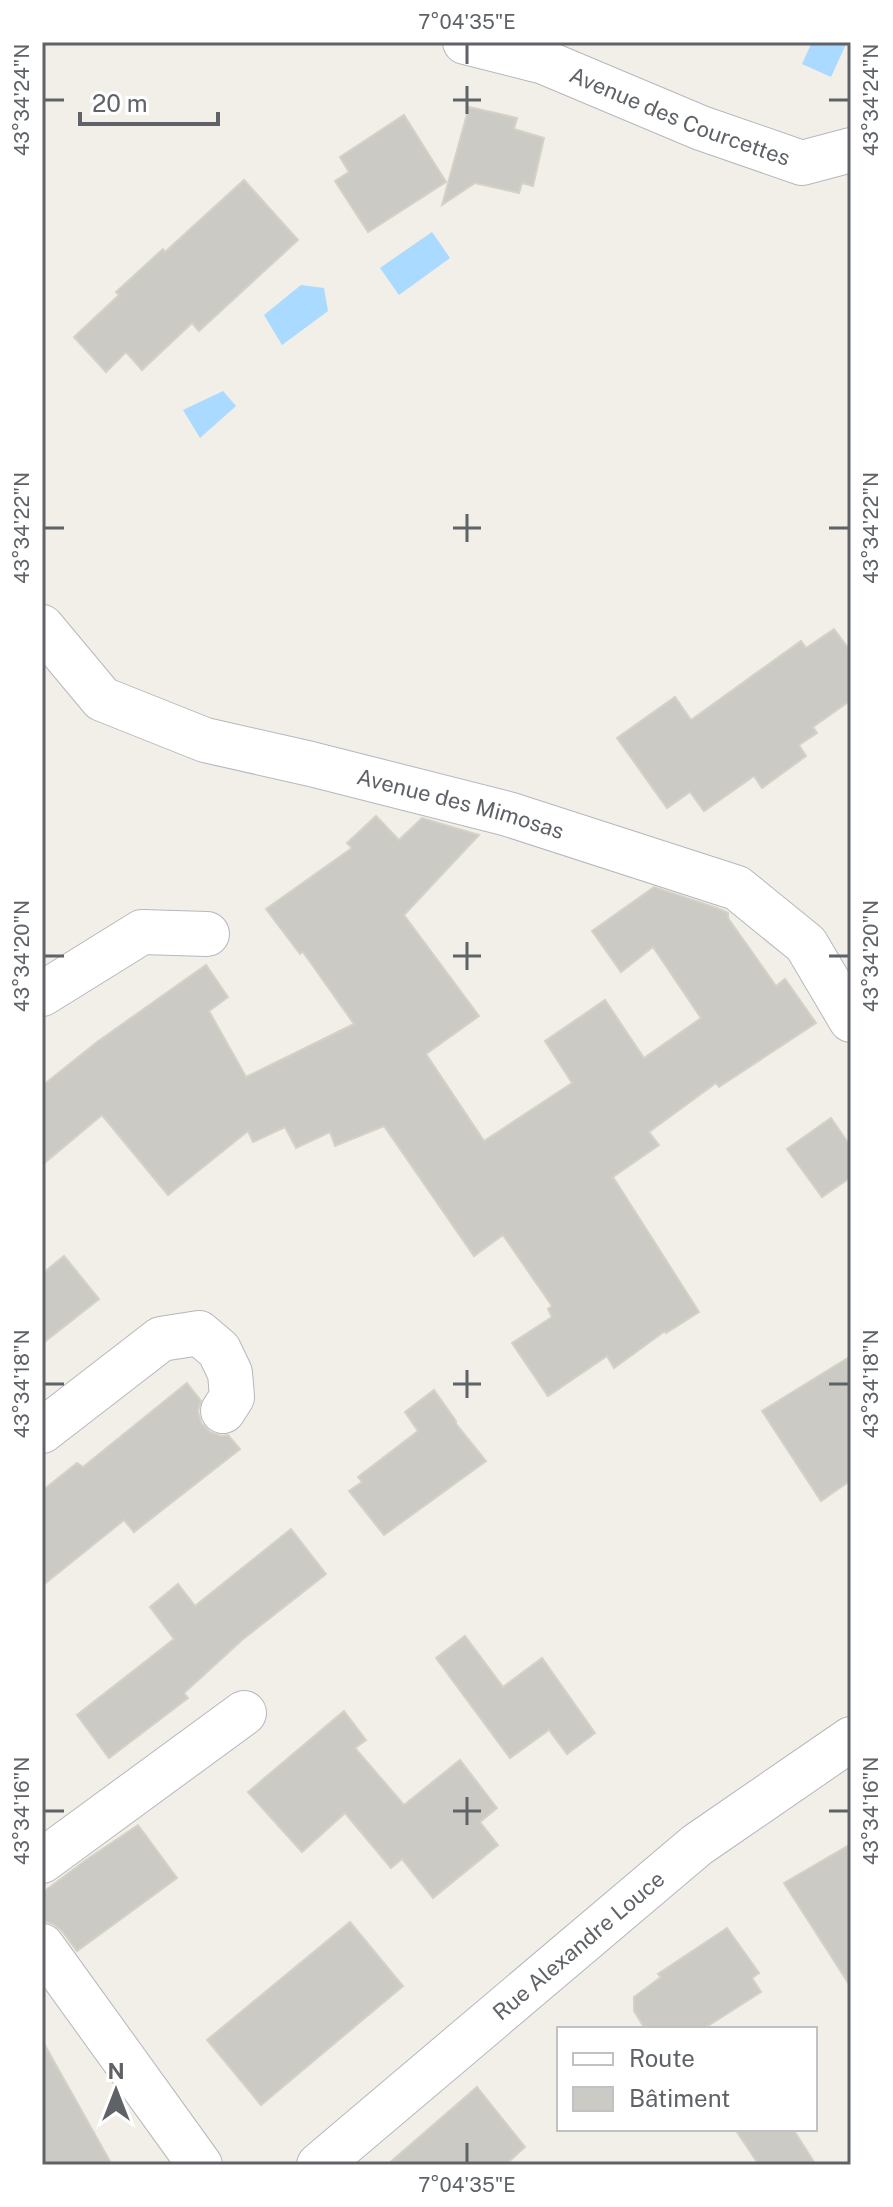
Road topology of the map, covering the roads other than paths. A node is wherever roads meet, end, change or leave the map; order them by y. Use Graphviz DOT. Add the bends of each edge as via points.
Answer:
graph roads {
  1 [pos="465,42"];
  2 [pos="851,150"];
  3 [pos="42,627"];
  4 [pos="207,934"];
  5 [pos="42,994"];
  6 [pos="851,1020"];
  7 [pos="223,1411"];
  8 [pos="42,1431"];
  9 [pos="244,1713"];
  10 [pos="851,1739"];
  11 [pos="42,1861"];
  12 [pos="42,1946"];
  13 [pos="200,2165"];
  14 [pos="319,2165"];
  1 -- 2 [label="street, Avenue des Courcettes" via="544,62 701,128 802,163"];
  3 -- 6 [label="street, Avenue des Mimosas" via="102,699 205,740 508,814 737,888 806,944"];
  4 -- 5 [label="street" via="142,932"];
  7 -- 8 [label="street" via="232,1397 230,1373 219,1350 199,1333 161,1339"];
  9 -- 11 [label="street"];
  10 -- 14 [label="street, Rue Alexandre Louce" via="697,1845"];
  12 -- 13 [label="street"];
}
